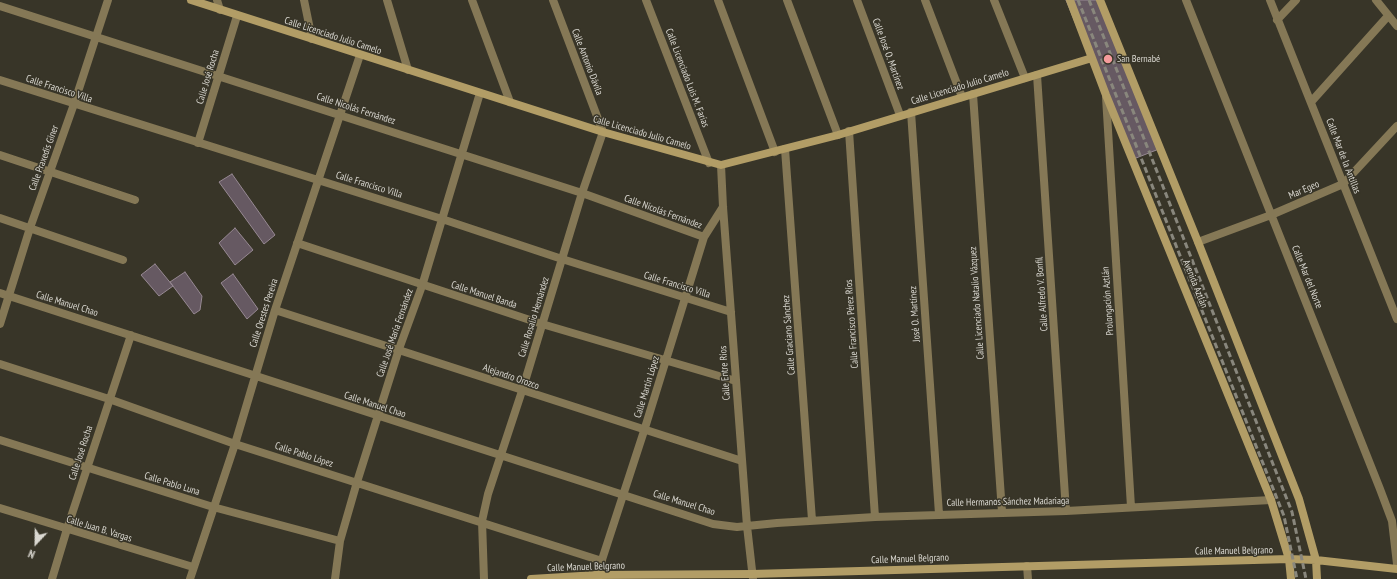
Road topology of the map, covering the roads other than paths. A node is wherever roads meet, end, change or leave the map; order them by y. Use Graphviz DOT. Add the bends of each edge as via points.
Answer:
graph roads {
  1 [pos="108,0"];
  2 [pos="191,0"];
  3 [pos="217,0"];
  4 [pos="304,0"];
  5 [pos="388,0"];
  6 [pos="472,0"];
  7 [pos="553,0"];
  8 [pos="646,0"];
  9 [pos="718,0"];
  10 [pos="787,0"];
  11 [pos="858,0"];
  12 [pos="925,0"];
  13 [pos="994,0"];
  14 [pos="1070,0"];
  15 [pos="1100,0"];
  16 [pos="1186,0"];
  17 [pos="1270,0"];
  18 [pos="1296,0"];
  19 [pos="1376,0"];
  20 [pos="0,6"];
  21 [pos="220,10"];
  22 [pos="238,16"];
  23 [pos="1388,16"];
  24 [pos="1277,20"];
  25 [pos="1397,26"];
  26 [pos="96,36"];
  27 [pos="312,39"];
  28 [pos="360,55"];
  29 [pos="1092,58"];
  30 [pos="408,70"];
  31 [pos="1037,75"];
  32 [pos="218,76"];
  33 [pos="1024,78"];
  34 [pos="0,80"];
  35 [pos="480,93"];
  36 [pos="973,94"];
  37 [pos="1106,95"];
  38 [pos="962,97"];
  39 [pos="510,102"];
  40 [pos="1311,102"];
  41 [pos="74,104"];
  42 [pos="911,112"];
  43 [pos="341,114"];
  44 [pos="900,115"];
  45 [pos="1396,130"];
  46 [pos="848,131"];
  47 [pos="603,132"];
  48 [pos="838,135"];
  49 [pos="198,143"];
  50 [pos="785,149"];
  51 [pos="775,152"];
  52 [pos="0,154"];
  53 [pos="462,154"];
  54 [pos="709,163"];
  55 [pos="721,165"];
  56 [pos="50,171"];
  57 [pos="319,181"];
  58 [pos="1343,184"];
  59 [pos="582,193"];
  60 [pos="135,200"];
  61 [pos="722,207"];
  62 [pos="1271,215"];
  63 [pos="0,218"];
  64 [pos="442,219"];
  65 [pos="30,228"];
  66 [pos="704,237"];
  67 [pos="1198,242"];
  68 [pos="297,243"];
  69 [pos="562,259"];
  70 [pos="123,260"];
  71 [pos="422,286"];
  72 [pos="0,293"];
  73 [pos="9,296"];
  74 [pos="685,298"];
  75 [pos="275,310"];
  76 [pos="731,312"];
  77 [pos="1397,319"];
  78 [pos="0,324"];
  79 [pos="542,324"];
  80 [pos="131,334"];
  81 [pos="399,349"];
  82 [pos="666,361"];
  83 [pos="0,364"];
  84 [pos="254,376"];
  85 [pos="736,381"];
  86 [pos="522,391"];
  87 [pos="109,399"];
  88 [pos="378,416"];
  89 [pos="644,431"];
  90 [pos="0,440"];
  91 [pos="235,444"];
  92 [pos="500,456"];
  93 [pos="742,461"];
  94 [pos="86,468"];
  95 [pos="356,482"];
  96 [pos="624,495"];
  97 [pos="1271,500"];
  98 [pos="213,507"];
  99 [pos="1131,507"];
  100 [pos="0,508"];
  101 [pos="1066,511"];
  102 [pos="1002,512"];
  103 [pos="939,514"];
  104 [pos="875,516"];
  105 [pos="812,520"];
  106 [pos="482,521"];
  107 [pos="747,526"];
  108 [pos="66,529"];
  109 [pos="340,541"];
  110 [pos="1289,559"];
  111 [pos="1316,560"];
  112 [pos="602,561"];
  113 [pos="1397,564"];
  114 [pos="1027,566"];
  115 [pos="193,567"];
  116 [pos="1397,569"];
  117 [pos="597,575"];
  118 [pos="752,576"];
  119 [pos="52,579"];
  120 [pos="190,579"];
  121 [pos="335,579"];
  122 [pos="484,579"];
  123 [pos="531,579"];
  124 [pos="1028,579"];
  125 [pos="1291,579"];
  126 [pos="1318,579"];
  1 -- 26 [label="street, Calle Praxedis Giner"];
  2 -- 21 [label="street, Calle Licenciado Julio Camelo"];
  3 -- 21 [label="street"];
  4 -- 27 [label="street"];
  5 -- 30 [label="street"];
  6 -- 39 [label="street"];
  7 -- 47 [label="street, Calle Antonio Dávila"];
  8 -- 54 [label="street, Calle Licenciado Luis M. Farías"];
  9 -- 51 [label="street"];
  10 -- 48 [label="street"];
  11 -- 44 [label="street, Calle José O. Martínez"];
  12 -- 38 [label="street"];
  13 -- 33 [label="street"];
  14 -- 29 [label="street, Avenida Aztlán"];
  15 -- 67 [label="street, Avenida Aztlán"];
  16 -- 62 [label="street, Calle Mar del Norte"];
  17 -- 24 [label="street, Calle Mar de la Antillas"];
  18 -- 24 [label="street"];
  19 -- 23 [label="street"];
  20 -- 26 [label="street, Calle Nicolás Fernández"];
  21 -- 22 [label="street, Calle Licenciado Julio Camelo"];
  22 -- 27 [label="street, Calle Licenciado Julio Camelo"];
  22 -- 32 [label="street, Calle José Rocha"];
  23 -- 25 [label="street"];
  23 -- 40 [label="street"];
  24 -- 40 [label="street, Calle Mar de la Antillas"];
  26 -- 32 [label="street, Calle Nicolás Fernández"];
  26 -- 41 [label="street, Calle Praxedis Giner"];
  27 -- 28 [label="street, Calle Licenciado Julio Camelo"];
  28 -- 30 [label="street, Calle Licenciado Julio Camelo"];
  28 -- 43 [label="street, Calle Orestes Pereira"];
  29 -- 31 [label="street, Calle Licenciado Julio Camelo"];
  29 -- 37 [label="street, Avenida Aztlán"];
  30 -- 35 [label="street, Calle Licenciado Julio Camelo"];
  31 -- 33 [label="street, Calle Licenciado Julio Camelo"];
  31 -- 101 [label="street, Calle Alfredo V. Bonfil"];
  32 -- 43 [label="street, Calle Nicolás Fernández"];
  32 -- 49 [label="street, Calle José Rocha"];
  33 -- 36 [label="street, Calle Licenciado Julio Camelo"];
  34 -- 41 [label="street, Calle Francisco Villa"];
  35 -- 39 [label="street, Calle Licenciado Julio Camelo"];
  35 -- 53 [label="street, Calle José María Fernández"];
  36 -- 38 [label="street, Calle Licenciado Julio Camelo"];
  36 -- 102 [label="street, Calle Licenciado Natalio Vázquez"];
  37 -- 97 [label="street, Avenida Aztlán"];
  37 -- 99 [label="street, Prolongación Aztlán"];
  38 -- 42 [label="street, Calle Licenciado Julio Camelo"];
  39 -- 47 [label="street, Calle Licenciado Julio Camelo"];
  40 -- 58 [label="street, Calle Mar de la Antillas"];
  41 -- 49 [label="street, Calle Francisco Villa"];
  41 -- 56 [label="street, Calle Praxedis Giner"];
  42 -- 44 [label="street, Calle Licenciado Julio Camelo"];
  42 -- 103 [label="street, José O. Martínez"];
  43 -- 53 [label="street, Calle Nicolás Fernández"];
  43 -- 57 [label="street, Calle Orestes Pereira"];
  44 -- 46 [label="street, Calle Licenciado Julio Camelo"];
  45 -- 58 [label="street, Mar Egeo"];
  46 -- 48 [label="street, Calle Licenciado Julio Camelo"];
  46 -- 104 [label="street, Calle Francisco Pérez Ríos"];
  47 -- 54 [label="street, Calle Licenciado Julio Camelo"];
  47 -- 59 [label="street, Calle Rosalio Hernández"];
  48 -- 50 [label="street, Calle Licenciado Julio Camelo"];
  49 -- 57 [label="street, Calle Francisco Villa"];
  50 -- 51 [label="street, Calle Licenciado Julio Camelo"];
  50 -- 105 [label="street, Calle Graciano Sánchez"];
  51 -- 55 [label="street, Calle Licenciado Julio Camelo"];
  52 -- 56 [label="street"];
  53 -- 59 [label="street, Calle Nicolás Fernández"];
  53 -- 64 [label="street, Calle José María Fernández"];
  54 -- 55 [label="street, Calle Licenciado Julio Camelo"];
  55 -- 61 [label="street, Calle Entre Ríos"];
  56 -- 60 [label="street"];
  56 -- 65 [label="street, Calle Praxedis Giner"];
  57 -- 64 [label="street, Calle Francisco Villa"];
  57 -- 68 [label="street, Calle Orestes Pereira"];
  58 -- 62 [label="street, Mar Egeo"];
  58 -- 77 [label="street, Calle Mar de la Antillas"];
  59 -- 66 [label="street, Calle Nicolás Fernández"];
  59 -- 69 [label="street, Calle Rosalio Hernández"];
  61 -- 66 [label="street, Calle Martín López"];
  61 -- 76 [label="street, Calle Entre Ríos"];
  62 -- 67 [label="street, Mar Egeo"];
  62 -- 113 [label="street, Calle Mar del Norte" via="1392,521"];
  63 -- 65 [label="street"];
  64 -- 69 [label="street, Calle Francisco Villa"];
  64 -- 71 [label="street, Calle José María Fernández"];
  65 -- 70 [label="street"];
  65 -- 73 [label="street, Calle Praxedis Giner"];
  66 -- 74 [label="street, Calle Martín López"];
  67 -- 111 [label="street, Avenida Aztlán" via="1299,499"];
  68 -- 71 [label="street, Calle Manuel Banda"];
  68 -- 75 [label="street, Calle Orestes Pereira"];
  69 -- 74 [label="street, Calle Francisco Villa"];
  69 -- 79 [label="street, Calle Rosalio Hernández"];
  71 -- 79 [label="street, Calle Manuel Banda"];
  71 -- 81 [label="street, Calle José María Fernández"];
  72 -- 73 [label="street, Calle Manuel Chao"];
  73 -- 78 [label="street, Calle Praxedis Giner"];
  73 -- 80 [label="street, Calle Manuel Chao"];
  74 -- 76 [label="street, Calle Francisco Villa"];
  74 -- 82 [label="street, Calle Martín López"];
  75 -- 81 [label="street, Alejandro Orozco"];
  75 -- 84 [label="street, Calle Orestes Pereira"];
  76 -- 85 [label="street, Calle Entre Ríos"];
  79 -- 82 [label="street, Calle Manuel Banda"];
  79 -- 86 [label="street, Calle Rosalio Hernández"];
  80 -- 84 [label="street, Calle Manuel Chao"];
  80 -- 87 [label="street, Calle José Rocha"];
  81 -- 86 [label="street, Alejandro Orozco"];
  81 -- 88 [label="street, Calle José María Fernández"];
  82 -- 85 [label="street, Calle Manuel Banda"];
  82 -- 89 [label="street, Calle Martín López"];
  83 -- 87 [label="street, Calle Pablo López"];
  84 -- 88 [label="street, Calle Manuel Chao"];
  84 -- 91 [label="street, Calle Orestes Pereira"];
  85 -- 93 [label="street, Calle Entre Ríos"];
  86 -- 89 [label="street, Alejandro Orozco"];
  86 -- 92 [label="street, Calle Rosalio Hernández"];
  87 -- 91 [label="street, Calle Pablo López"];
  87 -- 94 [label="street, Calle José Rocha"];
  88 -- 92 [label="street, Calle Manuel Chao"];
  88 -- 95 [label="street, Calle José María Fernández"];
  89 -- 93 [label="street, Alejandro Orozco"];
  89 -- 96 [label="street, Calle Martín López"];
  90 -- 94 [label="street, Calle Pablo Luna"];
  91 -- 95 [label="street, Calle Pablo López"];
  91 -- 98 [label="street, Calle Orestes Pereira"];
  92 -- 96 [label="street, Calle Manuel Chao"];
  92 -- 106 [label="street, Calle Rosalio Hernández"];
  93 -- 107 [label="street, Calle Entre Ríos"];
  94 -- 98 [label="street, Calle Pablo Luna"];
  94 -- 108 [label="street, Calle José Rocha"];
  95 -- 106 [label="street, Calle Pablo López"];
  95 -- 109 [label="street, Calle José María Fernández"];
  96 -- 107 [label="street, Calle Manuel Chao" via="713,524"];
  96 -- 112 [label="street, Calle Martín López"];
  97 -- 99 [label="street, Calle Hermanos Sánchez Madariaga"];
  97 -- 110 [label="street, Avenida Aztlán"];
  98 -- 109 [label="street, Calle Pablo Luna"];
  98 -- 115 [label="street, Calle Orestes Pereira"];
  99 -- 101 [label="street, Calle Hermanos Sánchez Madariaga"];
  100 -- 108 [label="street, Calle Juan B. Vargas"];
  101 -- 102 [label="street, Calle Hermanos Sánchez Madariaga"];
  102 -- 103 [label="street, Calle Hermanos Sánchez Madariaga"];
  103 -- 104 [label="street, Calle Hermanos Sánchez Madariaga"];
  104 -- 105 [label="street, Calle Hermanos Sánchez Madariaga"];
  105 -- 107 [label="street, Calle Hermanos Sánchez Madariaga"];
  106 -- 112 [label="street, Calle Pablo López"];
  106 -- 122 [label="street, Calle Rosalio Hernández"];
  107 -- 118 [label="street, Calle Entre Ríos"];
  108 -- 115 [label="street, Calle Juan B. Vargas"];
  108 -- 119 [label="street, Calle José Rocha"];
  109 -- 121 [label="street, Calle José María Fernández"];
  110 -- 111 [label="street, Calle Manuel Belgrano"];
  110 -- 114 [label="street, Calle Manuel Belgrano"];
  110 -- 125 [label="street, Avenida Aztlán"];
  111 -- 116 [label="street, Calle Manuel Belgrano"];
  111 -- 126 [label="street, Avenida Aztlán"];
  112 -- 117 [label="street, Calle Martín López"];
  114 -- 118 [label="street, Calle Manuel Belgrano"];
  114 -- 124 [label="street"];
  115 -- 120 [label="street, Calle Orestes Pereira"];
  117 -- 118 [label="street, Calle Manuel Belgrano"];
  117 -- 123 [label="street, Calle Manuel Belgrano"];
}
